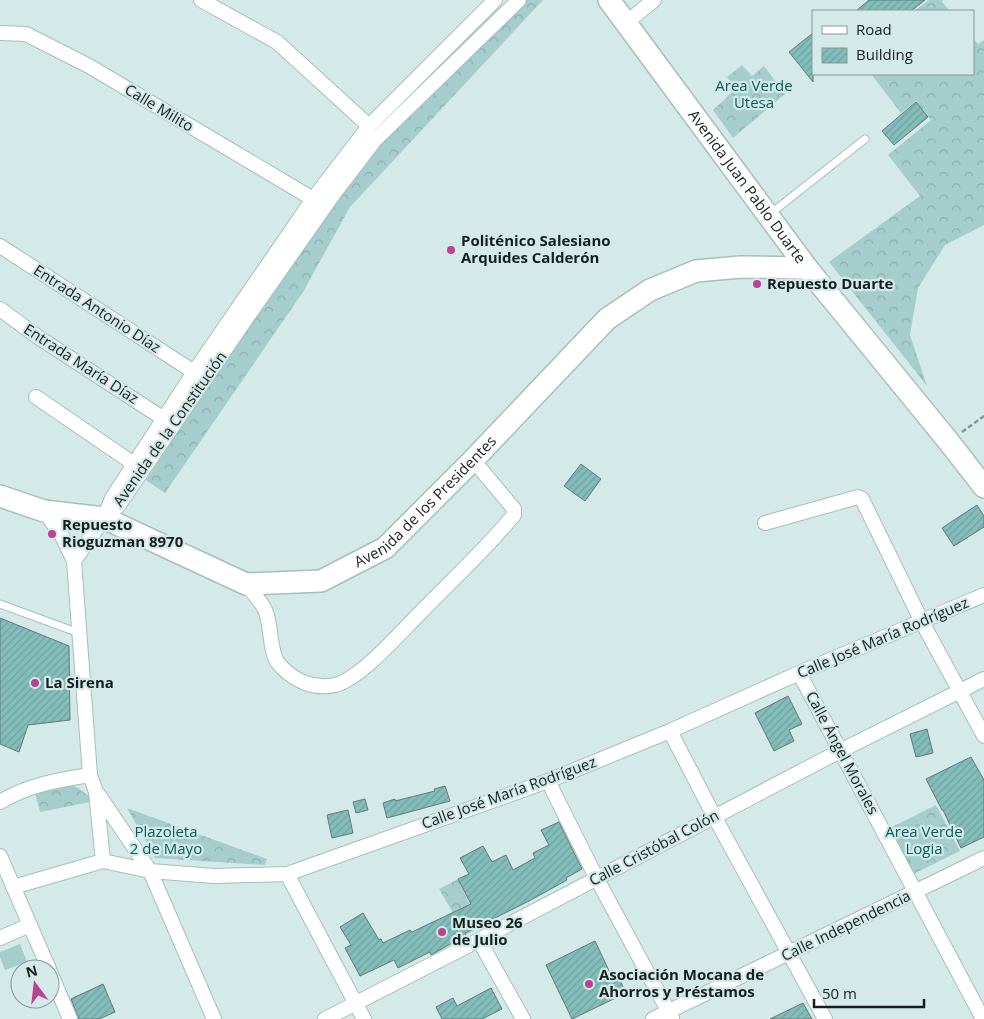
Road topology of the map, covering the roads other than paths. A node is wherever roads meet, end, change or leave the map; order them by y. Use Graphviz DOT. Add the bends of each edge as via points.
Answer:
graph roads {
  1 [pos="201,0"];
  2 [pos="495,0"];
  3 [pos="519,0"];
  4 [pos="609,0"];
  5 [pos="654,0"];
  6 [pos="626,23"];
  7 [pos="0,34"];
  8 [pos="369,126"];
  9 [pos="865,139"];
  10 [pos="313,198"];
  11 [pos="768,216"];
  12 [pos="0,246"];
  13 [pos="806,268"];
  14 [pos="0,309"];
  15 [pos="194,372"];
  16 [pos="36,397"];
  17 [pos="164,418"];
  18 [pos="473,460"];
  19 [pos="134,464"];
  20 [pos="984,487"];
  21 [pos="0,496"];
  22 [pos="44,511"];
  23 [pos="104,518"];
  24 [pos="765,523"];
  25 [pos="74,561"];
  26 [pos="246,584"];
  27 [pos="984,595"];
  28 [pos="0,604"];
  29 [pos="922,622"];
  30 [pos="80,633"];
  31 [pos="799,673"];
  32 [pos="984,679"];
  33 [pos="960,691"];
  34 [pos="670,731"];
  35 [pos="984,736"];
  36 [pos="840,751"];
  37 [pos="90,774"];
  38 [pos="548,781"];
  39 [pos="96,792"];
  40 [pos="0,802"];
  41 [pos="714,816"];
  42 [pos="0,856"];
  43 [pos="984,858"];
  44 [pos="103,861"];
  45 [pos="150,870"];
  46 [pos="286,874"];
  47 [pos="596,879"];
  48 [pos="13,887"];
  49 [pos="915,892"];
  50 [pos="30,925"];
  51 [pos="0,938"];
  52 [pos="479,940"];
  53 [pos="789,953"];
  54 [pos="44,959"];
  55 [pos="60,996"];
  56 [pos="355,1002"];
  57 [pos="671,1015"];
  58 [pos="979,1016"];
  59 [pos="70,1019"];
  60 [pos="214,1019"];
  61 [pos="325,1019"];
  62 [pos="364,1019"];
  63 [pos="523,1019"];
  64 [pos="653,1019"];
  65 [pos="825,1019"];
  1 -- 8 [label="street" via="277,42"];
  2 -- 8 [label="street, Avenida de la Constitución"];
  3 -- 23 [label="street, Avenida de la Constitución" via="375,140 333,195 118,506"];
  4 -- 6 [label="main road, Avenida Juan Pablo Duarte"];
  5 -- 6 [label="street"];
  6 -- 11 [label="main road, Avenida Juan Pablo Duarte"];
  7 -- 10 [label="street, Calle Milito" via="26,34 89,66"];
  8 -- 10 [label="street, Avenida de la Constitución"];
  9 -- 11 [label="lane"];
  10 -- 15 [label="street, Avenida de la Constitución"];
  11 -- 13 [label="main road, Avenida Juan Pablo Duarte"];
  12 -- 15 [label="street, Entrada Antonio Díaz"];
  13 -- 18 [label="main road, Avenida de los Presidentes" via="741,267 696,272 650,290 607,319"];
  13 -- 20 [label="main road, Avenida Juan Pablo Duarte"];
  14 -- 17 [label="street, Entrada María Díaz"];
  15 -- 17 [label="street, Avenida de la Constitución"];
  16 -- 19 [label="street"];
  17 -- 19 [label="street, Avenida de la Constitución"];
  18 -- 26 [label="main road, Avenida de los Presidentes" via="385,548 321,581"];
  18 -- 26 [label="street" via="514,509 514,515 390,643 346,681 329,686 309,685 278,664 266,611"];
  19 -- 23 [label="street, Avenida de la Constitución" via="112,498"];
  21 -- 22 [label="main road, Avenida de los Presidentes"];
  22 -- 23 [label="main road, Avenida de los Presidentes"];
  22 -- 25 [label="street" via="62,536"];
  23 -- 25 [label="street"];
  23 -- 26 [label="main road, Avenida de los Presidentes"];
  24 -- 29 [label="street" via="860,498"];
  25 -- 30 [label="street"];
  27 -- 29 [label="street, Calle José María Rodríguez"];
  28 -- 30 [label="lane"];
  29 -- 31 [label="street, Calle José María Rodríguez"];
  29 -- 33 [label="street"];
  30 -- 37 [label="street"];
  31 -- 34 [label="street, Calle José María Rodríguez"];
  31 -- 36 [label="street, Calle Ángel Morales"];
  32 -- 33 [label="street, Calle Cristóbal Colón"];
  33 -- 35 [label="street"];
  33 -- 36 [label="street, Calle Cristóbal Colón"];
  34 -- 38 [label="street, Calle José María Rodríguez"];
  34 -- 41 [label="street"];
  36 -- 41 [label="street, Calle Cristóbal Colón"];
  36 -- 49 [label="street, Calle Ángel Morales"];
  37 -- 39 [label="street"];
  37 -- 40 [label="street" via="52,781"];
  38 -- 46 [label="street, Calle José María Rodríguez"];
  38 -- 47 [label="street"];
  39 -- 44 [label="street"];
  39 -- 45 [label="street"];
  41 -- 47 [label="street, Calle Cristóbal Colón"];
  41 -- 53 [label="street"];
  42 -- 48 [label="street"];
  43 -- 49 [label="street, Calle Independencia"];
  44 -- 45 [label="street, Calle José María Rodríguez"];
  44 -- 48 [label="street, Calle José María Rodríguez"];
  45 -- 46 [label="street, Calle José María Rodríguez" via="214,876"];
  45 -- 60 [label="street"];
  46 -- 56 [label="street"];
  47 -- 52 [label="street, Calle Cristóbal Colón"];
  47 -- 57 [label="street"];
  48 -- 50 [label="street"];
  49 -- 53 [label="street, Calle Independencia"];
  49 -- 58 [label="street, Calle Ángel Morales"];
  50 -- 51 [label="street"];
  50 -- 54 [label="street"];
  52 -- 56 [label="street, Calle Cristóbal Colón"];
  52 -- 63 [label="street"];
  53 -- 57 [label="street, Calle Independencia"];
  53 -- 65 [label="street"];
  55 -- 59 [label="street"];
  56 -- 61 [label="street, Calle Cristóbal Colón"];
  56 -- 62 [label="street"];
  57 -- 64 [label="street, Calle Independencia"];
}
